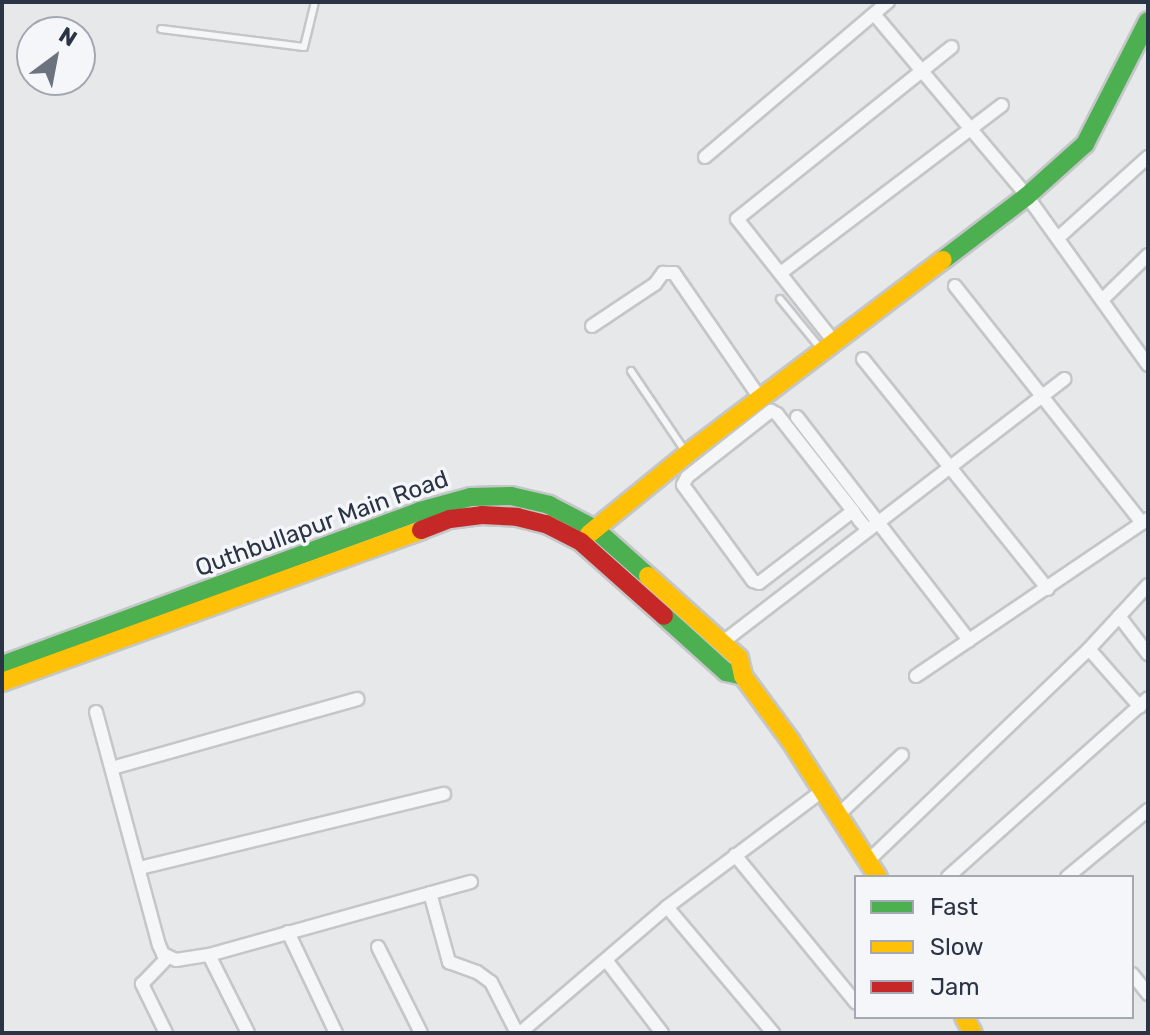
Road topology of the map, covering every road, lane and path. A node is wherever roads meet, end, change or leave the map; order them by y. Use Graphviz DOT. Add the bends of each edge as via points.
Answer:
graph roads {
  1 [pos="315,2"];
  2 [pos="888,2"];
  3 [pos="874,14"];
  4 [pos="1148,21"];
  5 [pos="161,29"];
  6 [pos="952,47"];
  7 [pos="923,72"];
  8 [pos="1002,105"];
  9 [pos="972,130"];
  10 [pos="705,157"];
  11 [pos="1148,157"];
  12 [pos="1027,196"];
  13 [pos="1059,237"];
  14 [pos="1148,255"];
  15 [pos="782,272"];
  16 [pos="955,286"];
  17 [pos="780,299"];
  18 [pos="1103,299"];
  19 [pos="592,326"];
  20 [pos="1148,341"];
  21 [pos="829,347"];
  22 [pos="1138,352"];
  23 [pos="863,359"];
  24 [pos="1148,365"];
  25 [pos="631,371"];
  26 [pos="1065,379"];
  27 [pos="1042,396"];
  28 [pos="760,398"];
  29 [pos="797,417"];
  30 [pos="687,454"];
  31 [pos="949,466"];
  32 [pos="853,511"];
  33 [pos="1145,521"];
  34 [pos="872,527"];
  35 [pos="595,529"];
  36 [pos="581,542"];
  37 [pos="1148,585"];
  38 [pos="1048,589"];
  39 [pos="1119,616"];
  40 [pos="969,640"];
  41 [pos="723,642"];
  42 [pos="1089,649"];
  43 [pos="1148,654"];
  44 [pos="2,665"];
  45 [pos="743,676"];
  46 [pos="916,676"];
  47 [pos="2,682"];
  48 [pos="358,699"];
  49 [pos="1144,702"];
  50 [pos="96,712"];
  51 [pos="902,755"];
  52 [pos="112,768"];
  53 [pos="821,792"];
  54 [pos="444,794"];
  55 [pos="1143,813"];
  56 [pos="837,816"];
  57 [pos="1148,829"];
  58 [pos="735,855"];
  59 [pos="140,868"];
  60 [pos="873,869"];
  61 [pos="950,875"];
  62 [pos="1069,875"];
  63 [pos="471,882"];
  64 [pos="430,893"];
  65 [pos="667,907"];
  66 [pos="288,932"];
  67 [pos="378,947"];
  68 [pos="209,955"];
  69 [pos="168,957"];
  70 [pos="606,960"];
  71 [pos="1134,976"];
  72 [pos="1148,994"];
  73 [pos="854,1001"];
  74 [pos="166,1033"];
  75 [pos="248,1033"];
  76 [pos="336,1033"];
  77 [pos="421,1033"];
  78 [pos="519,1033"];
  79 [pos="661,1033"];
  80 [pos="773,1033"];
  1 -- 5 [label="lane" via="304,47"];
  2 -- 3 [label="street"];
  3 -- 7 [label="street"];
  3 -- 10 [label="street"];
  4 -- 12 [label="main road" via="1085,144"];
  6 -- 7 [label="street"];
  7 -- 9 [label="street"];
  7 -- 15 [label="street" via="737,219"];
  8 -- 9 [label="street"];
  9 -- 12 [label="street"];
  9 -- 15 [label="street"];
  11 -- 13 [label="street"];
  12 -- 13 [label="street"];
  12 -- 21 [label="main road"];
  13 -- 18 [label="street"];
  14 -- 18 [label="street"];
  15 -- 21 [label="street"];
  16 -- 27 [label="street"];
  17 -- 21 [label="lane"];
  18 -- 22 [label="street"];
  19 -- 28 [label="street" via="655,284 663,273 674,273"];
  20 -- 22 [label="street"];
  21 -- 28 [label="main road"];
  22 -- 24 [label="street"];
  23 -- 31 [label="street"];
  25 -- 30 [label="lane"];
  26 -- 27 [label="street"];
  27 -- 31 [label="street"];
  27 -- 33 [label="street"];
  28 -- 30 [label="main road"];
  29 -- 34 [label="street"];
  30 -- 35 [label="main road"];
  31 -- 34 [label="street"];
  31 -- 38 [label="street"];
  32 -- 32 [label="street" via="771,411 683,485 759,583"];
  32 -- 34 [label="street"];
  33 -- 38 [label="street"];
  34 -- 40 [label="street"];
  34 -- 41 [label="street"];
  35 -- 36 [label="main road"];
  35 -- 41 [label="main road, Quthbullapur Main Road"];
  35 -- 44 [label="main road, Quthbullapur Main Road" via="549,505 511,496 471,497 420,511"];
  36 -- 45 [label="main road, Quthbullapur Main Road" via="726,672"];
  36 -- 47 [label="main road, Quthbullapur Main Road" via="546,524 517,517 450,519"];
  37 -- 39 [label="street"];
  38 -- 40 [label="street"];
  39 -- 42 [label="street"];
  39 -- 43 [label="street"];
  40 -- 46 [label="street"];
  41 -- 45 [label="main road, Quthbullapur Main Road" via="739,658"];
  42 -- 49 [label="street"];
  42 -- 60 [label="street"];
  45 -- 53 [label="main road, Quthbullapur Main Road"];
  48 -- 52 [label="street"];
  49 -- 61 [label="street"];
  50 -- 52 [label="street"];
  51 -- 56 [label="street"];
  52 -- 59 [label="street"];
  53 -- 56 [label="main road, Quthbullapur Main Road"];
  53 -- 58 [label="street"];
  54 -- 59 [label="street"];
  55 -- 57 [label="street"];
  55 -- 62 [label="street"];
  56 -- 60 [label="main road, Quthbullapur Main Road"];
  58 -- 65 [label="street"];
  58 -- 73 [label="street"];
  59 -- 69 [label="street" via="159,945"];
  63 -- 64 [label="street"];
  64 -- 66 [label="street"];
  64 -- 78 [label="street" via="449,962 491,982"];
  65 -- 70 [label="street"];
  65 -- 80 [label="street"];
  66 -- 68 [label="street"];
  66 -- 76 [label="street"];
  67 -- 77 [label="street"];
  68 -- 69 [label="street"];
  68 -- 75 [label="street"];
  69 -- 74 [label="street" via="142,984"];
  70 -- 78 [label="street"];
  70 -- 79 [label="street"];
  71 -- 72 [label="street"];
}
